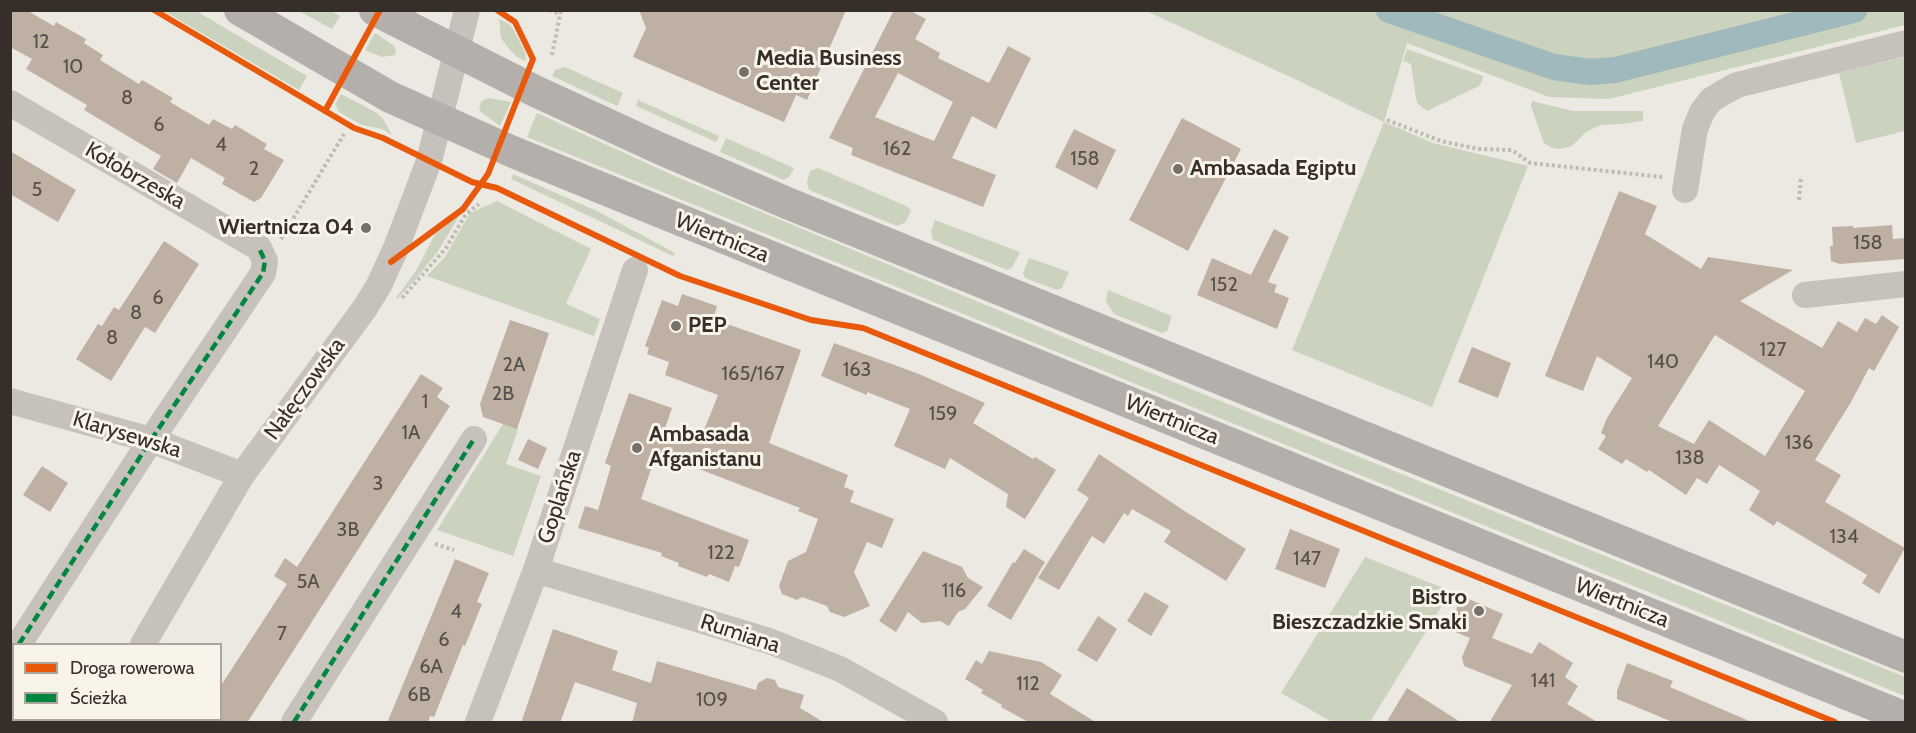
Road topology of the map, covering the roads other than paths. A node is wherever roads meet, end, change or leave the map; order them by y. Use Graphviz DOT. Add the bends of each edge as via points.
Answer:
graph roads {
  1 [pos="240,10"];
  2 [pos="375,10"];
  3 [pos="467,10"];
  4 [pos="1905,43"];
  5 [pos="457,53"];
  6 [pos="10,103"];
  7 [pos="440,121"];
  8 [pos="1675,184"];
  9 [pos="635,270"];
  10 [pos="1905,284"];
  11 [pos="1805,295"];
  12 [pos="10,401"];
  13 [pos="474,439"];
  14 [pos="151,440"];
  15 [pos="242,475"];
  16 [pos="536,570"];
  17 [pos="19,643"];
  18 [pos="144,643"];
  19 [pos="1905,657"];
  20 [pos="1905,718"];
  21 [pos="294,723"];
  22 [pos="478,723"];
  23 [pos="935,723"];
  1 -- 7 [label="main road, Wiertnicza" via="346,73"];
  2 -- 5 [label="main road"];
  3 -- 5 [label="street, Nałęczowska"];
  4 -- 8 [label="street" via="1737,85 1724,92 1706,106"];
  5 -- 7 [label="street, Nałęczowska"];
  5 -- 19 [label="main road" via="787,203"];
  6 -- 14 [label="street, Kołobrzeska" via="262,255 263,273"];
  7 -- 15 [label="street, Nałęczowska" via="423,179 379,285"];
  7 -- 20 [label="main road, Wiertnicza"];
  9 -- 16 [label="street, Goplańska"];
  10 -- 11 [label="street"];
  12 -- 14 [label="street, Klarysewska"];
  13 -- 21 [label="street"];
  14 -- 15 [label="street, Klarysewska"];
  14 -- 17 [label="street"];
  15 -- 18 [label="street, Nałęczowska"];
  16 -- 22 [label="street, Goplańska"];
  16 -- 23 [label="street, Rumiana" via="769,641 840,669"];
}
